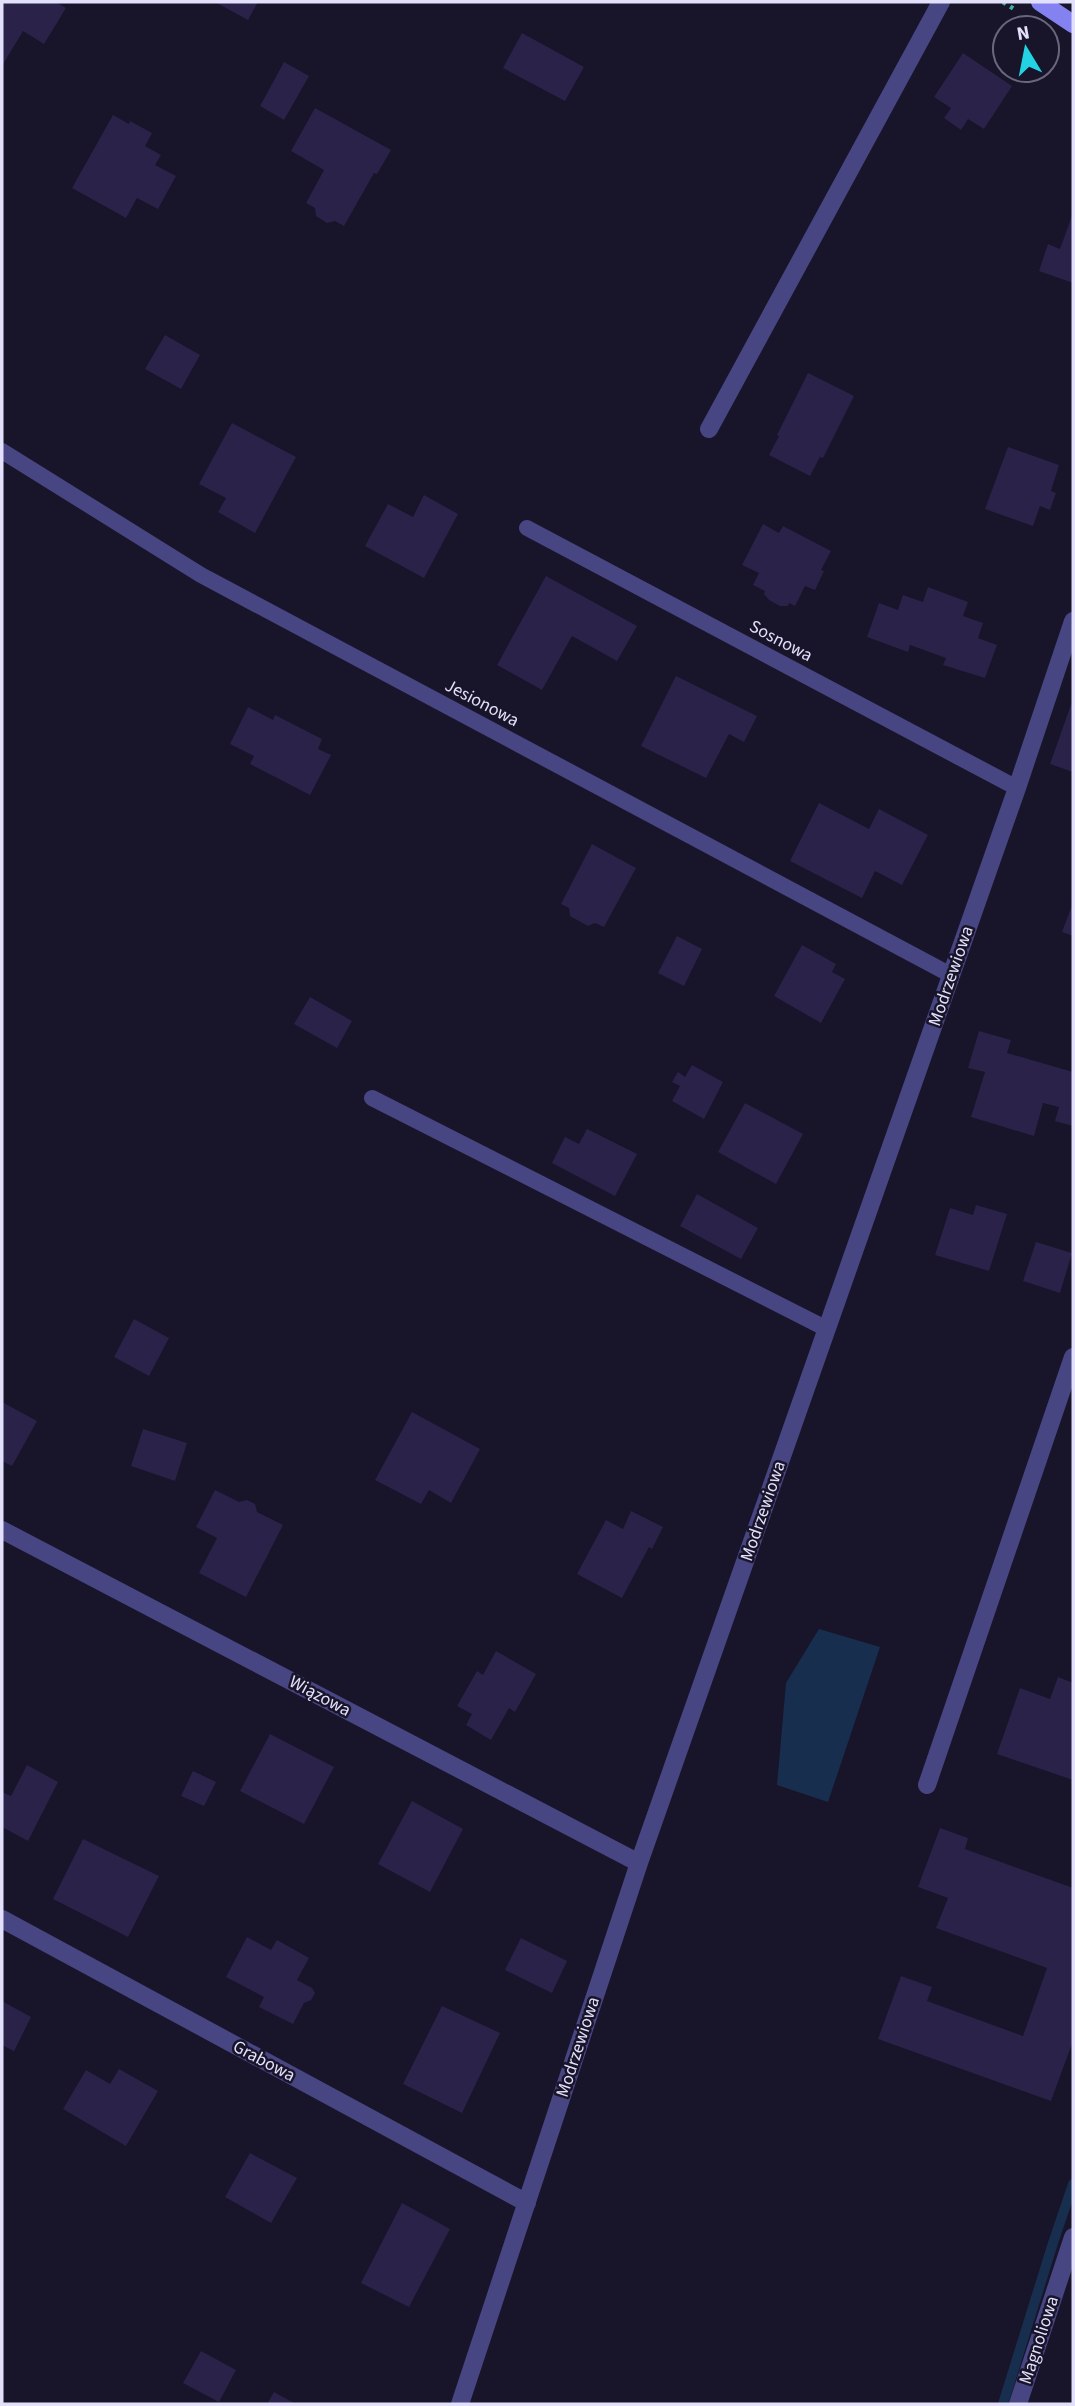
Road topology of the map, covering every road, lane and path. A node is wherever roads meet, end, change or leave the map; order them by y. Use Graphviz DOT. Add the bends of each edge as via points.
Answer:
graph roads {
  1 [pos="941,2"];
  2 [pos="1040,2"];
  3 [pos="1073,24"];
  4 [pos="709,429"];
  5 [pos="2,451"];
  6 [pos="527,528"];
  7 [pos="1073,621"];
  8 [pos="1017,788"];
  9 [pos="951,975"];
  10 [pos="372,1098"];
  11 [pos="827,1329"];
  12 [pos="1073,1357"];
  13 [pos="2,1530"];
  14 [pos="927,1785"];
  15 [pos="639,1863"];
  16 [pos="2,1919"];
  17 [pos="527,2203"];
  18 [pos="1073,2237"];
  19 [pos="460,2404"];
  20 [pos="1018,2404"];
  1 -- 4 [label="street"];
  2 -- 3 [label="street"];
  5 -- 9 [label="lane, Jesionowa" via="201,575"];
  6 -- 8 [label="lane, Sosnowa"];
  7 -- 8 [label="street, Modrzewiowa"];
  8 -- 9 [label="street, Modrzewiowa"];
  9 -- 11 [label="street, Modrzewiowa"];
  10 -- 11 [label="lane"];
  11 -- 15 [label="street, Modrzewiowa"];
  12 -- 14 [label="street"];
  13 -- 15 [label="street, Wiązowa"];
  15 -- 17 [label="street, Modrzewiowa"];
  16 -- 17 [label="street, Grabowa"];
  17 -- 19 [label="street, Modrzewiowa"];
  18 -- 20 [label="street, Magnoliowa"];
}
